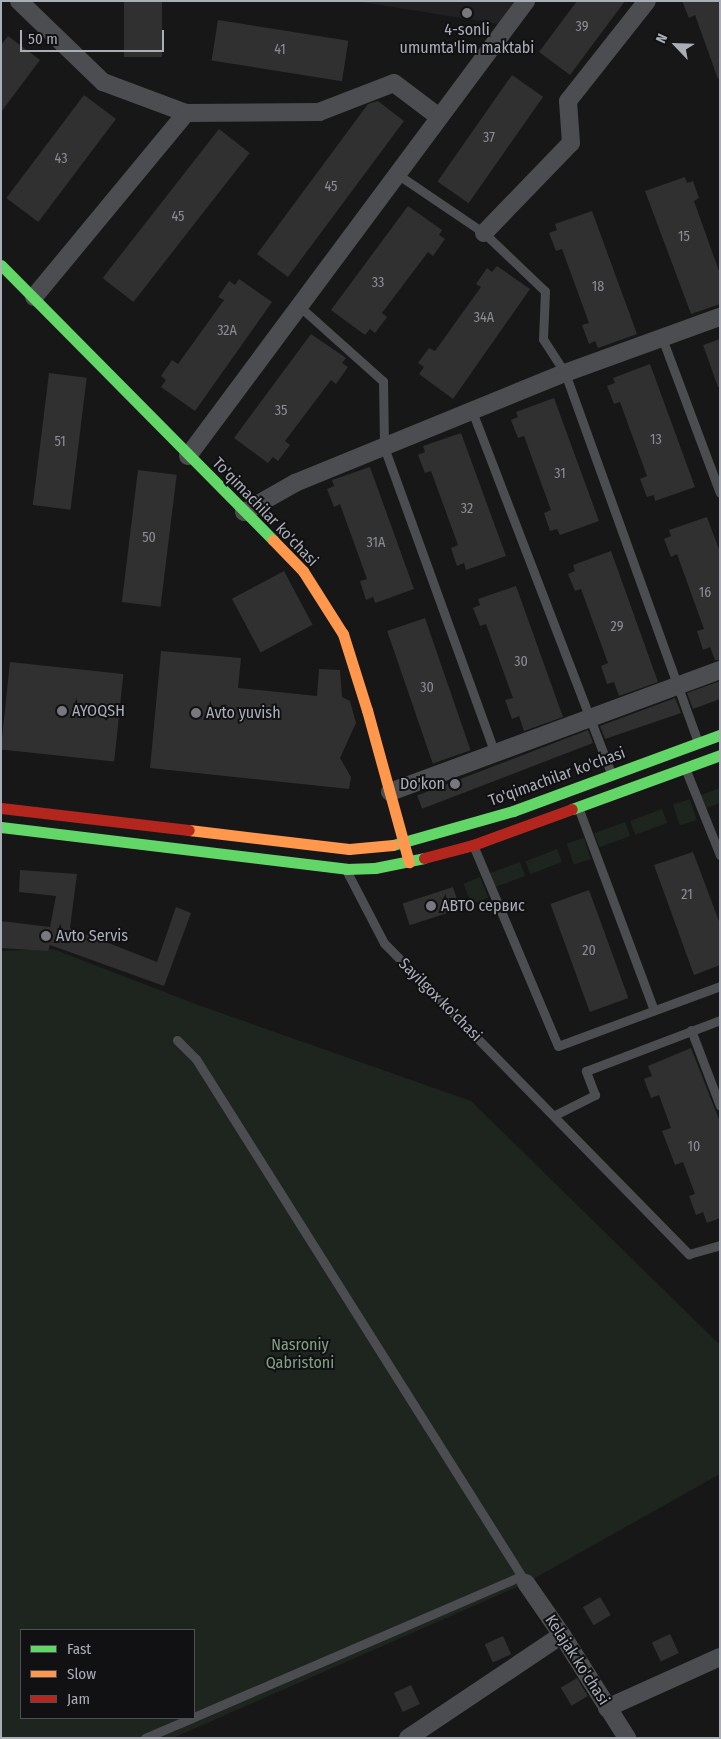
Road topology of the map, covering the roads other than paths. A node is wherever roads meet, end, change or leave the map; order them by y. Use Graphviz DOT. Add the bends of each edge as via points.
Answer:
graph roads {
  1 [pos="19,1"];
  2 [pos="526,1"];
  3 [pos="647,1"];
  4 [pos="186,113"];
  5 [pos="439,117"];
  6 [pos="397,174"];
  7 [pos="484,233"];
  8 [pos="1,265"];
  9 [pos="34,297"];
  10 [pos="299,306"];
  11 [pos="720,317"];
  12 [pos="662,338"];
  13 [pos="564,373"];
  14 [pos="472,411"];
  15 [pos="384,447"];
  16 [pos="188,456"];
  17 [pos="720,493"];
  18 [pos="244,512"];
  19 [pos="720,670"];
  20 [pos="678,686"];
  21 [pos="590,718"];
  22 [pos="720,735"];
  23 [pos="698,743"];
  24 [pos="495,753"];
  25 [pos="720,755"];
  26 [pos="685,768"];
  27 [pos="612,775"];
  28 [pos="390,792"];
  29 [pos="578,806"];
  30 [pos="1,808"];
  31 [pos="1,828"];
  32 [pos="404,843"];
  33 [pos="473,845"];
  34 [pos="720,855"];
  35 [pos="409,862"];
  36 [pos="346,869"];
  37 [pos="720,986"];
  38 [pos="654,1010"];
  39 [pos="720,1020"];
  40 [pos="691,1030"];
  41 [pos="177,1040"];
  42 [pos="720,1106"];
  43 [pos="555,1115"];
  44 [pos="720,1245"];
  45 [pos="523,1579"];
  46 [pos="562,1635"];
  47 [pos="720,1657"];
  48 [pos="607,1708"];
  49 [pos="195,1716"];
  50 [pos="189,1719"];
  51 [pos="146,1738"];
  52 [pos="408,1738"];
  53 [pos="626,1738"];
  1 -- 4 [label="street" via="102,82"];
  2 -- 5 [label="street"];
  3 -- 7 [label="street" via="568,101 571,143"];
  4 -- 5 [label="street" via="319,112 394,83"];
  4 -- 9 [label="street"];
  5 -- 6 [label="street"];
  6 -- 7 [label="lane"];
  6 -- 10 [label="street"];
  7 -- 13 [label="lane" via="545,291 543,339"];
  8 -- 9 [label="main road, To'qimachilar ko'chasi"];
  9 -- 16 [label="main road, To'qimachilar ko'chasi"];
  10 -- 15 [label="lane" via="383,381"];
  10 -- 16 [label="street"];
  11 -- 12 [label="street"];
  12 -- 13 [label="street"];
  12 -- 17 [label="lane"];
  13 -- 14 [label="street"];
  13 -- 20 [label="lane"];
  14 -- 15 [label="street"];
  14 -- 21 [label="lane"];
  15 -- 18 [label="street" via="295,483"];
  15 -- 24 [label="lane"];
  16 -- 18 [label="main road, To'qimachilar ko'chasi"];
  18 -- 28 [label="main road, To'qimachilar ko'chasi" via="303,571 343,634"];
  19 -- 20 [label="street"];
  20 -- 21 [label="street"];
  20 -- 23 [label="lane"];
  21 -- 24 [label="street"];
  21 -- 27 [label="lane"];
  22 -- 23 [label="main road, To'qimachilar ko'chasi"];
  23 -- 27 [label="main road, To'qimachilar ko'chasi"];
  24 -- 28 [label="street"];
  25 -- 26 [label="main road"];
  26 -- 29 [label="main road"];
  26 -- 34 [label="lane"];
  27 -- 32 [label="main road, To'qimachilar ko'chasi" via="513,811"];
  28 -- 32 [label="main road, To'qimachilar ko'chasi"];
  29 -- 33 [label="main road"];
  29 -- 38 [label="lane"];
  30 -- 32 [label="main road, To'qimachilar ko'chasi" via="349,849"];
  31 -- 36 [label="main road"];
  32 -- 35 [label="main road, To'qimachilar ko'chasi"];
  33 -- 35 [label="main road"];
  33 -- 38 [label="lane" via="558,1046"];
  35 -- 36 [label="main road"];
  36 -- 43 [label="lane, Sayilgox ko'chasi" via="384,943"];
  37 -- 38 [label="lane"];
  39 -- 40 [label="lane"];
  40 -- 42 [label="lane"];
  40 -- 43 [label="lane" via="586,1071 595,1095"];
  41 -- 45 [label="lane" via="196,1059"];
  43 -- 44 [label="lane, Sayilgox ko'chasi" via="689,1254"];
  45 -- 46 [label="street, Kelajak ko'chasi"];
  45 -- 49 [label="lane"];
  46 -- 48 [label="street, Kelajak ko'chasi"];
  46 -- 52 [label="street"];
  47 -- 48 [label="street"];
  48 -- 53 [label="street, Kelajak ko'chasi"];
  50 -- 51 [label="lane"];
}
